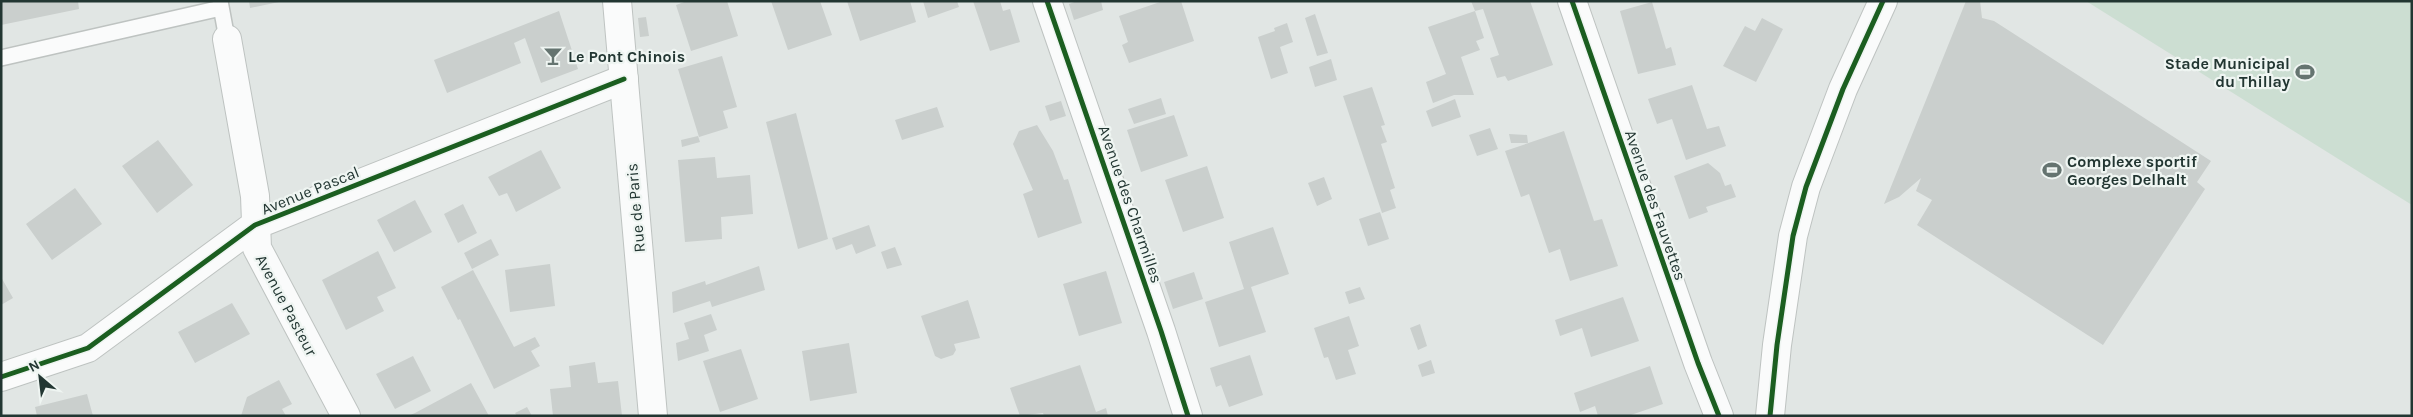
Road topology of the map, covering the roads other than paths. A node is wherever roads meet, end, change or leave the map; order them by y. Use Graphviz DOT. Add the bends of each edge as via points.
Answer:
graph roads {
  1 [pos="617,1"];
  2 [pos="1047,1"];
  3 [pos="1572,1"];
  4 [pos="1882,1"];
  5 [pos="221,5"];
  6 [pos="227,39"];
  7 [pos="1,58"];
  8 [pos="624,79"];
  9 [pos="255,225"];
  10 [pos="1,377"];
  11 [pos="346,416"];
  12 [pos="653,416"];
  13 [pos="1188,416"];
  14 [pos="1719,416"];
  15 [pos="1770,416"];
  1 -- 8 [label="street, Rue de Paris"];
  2 -- 13 [label="street, Avenue des Charmilles"];
  3 -- 14 [label="street, Avenue des Fauvettes"];
  4 -- 15 [label="street" via="1843,89 1806,187 1793,236"];
  5 -- 6 [label="lane"];
  5 -- 7 [label="lane"];
  6 -- 9 [label="street, Avenue Pasteur" via="255,196"];
  8 -- 9 [label="street, Avenue Pascal"];
  8 -- 12 [label="street, Rue de Paris"];
  9 -- 10 [label="street, Avenue Pascal" via="88,348"];
  9 -- 11 [label="street, Avenue Pasteur" via="257,248"];
}
